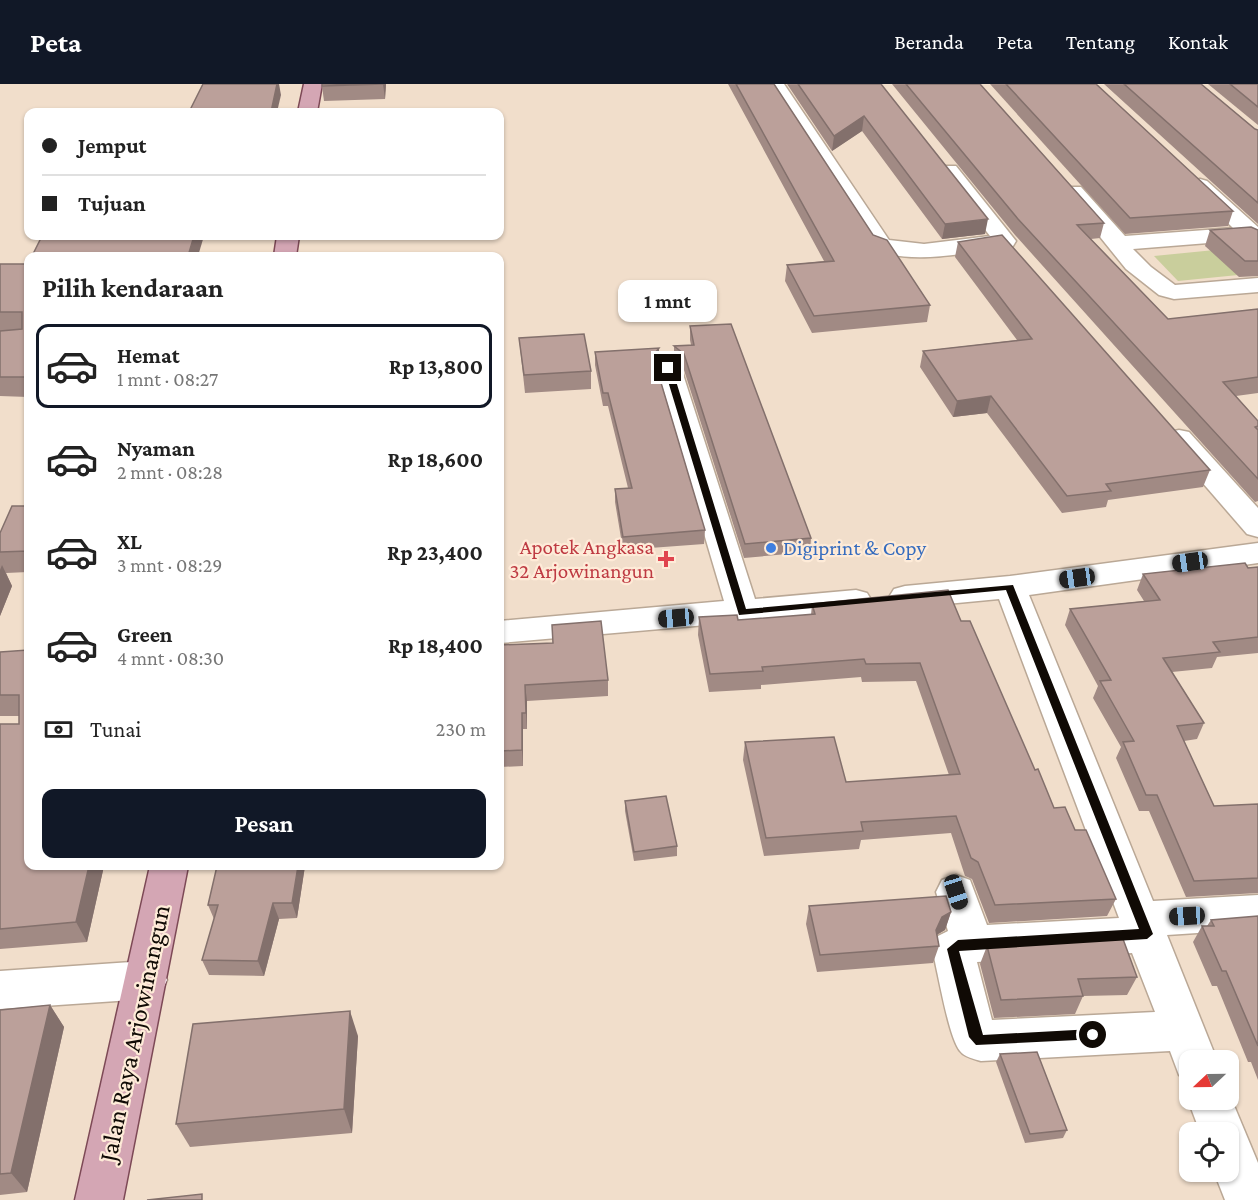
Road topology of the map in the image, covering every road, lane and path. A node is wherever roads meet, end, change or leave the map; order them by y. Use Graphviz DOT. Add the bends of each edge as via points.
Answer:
graph roads {
  1 [pos="313,84"];
  2 [pos="775,84"];
  3 [pos="309,108"];
  4 [pos="938,157"];
  5 [pos="1183,170"];
  6 [pos="1061,177"];
  7 [pos="1254,236"];
  8 [pos="1119,243"];
  9 [pos="1255,295"];
  10 [pos="668,368"];
  11 [pos="1159,416"];
  12 [pos="1258,528"];
  13 [pos="1258,554"];
  14 [pos="1010,587"];
  15 [pos="743,612"];
  16 [pos="504,632"];
  17 [pos="168,870"];
  18 [pos="956,892"];
  19 [pos="1258,912"];
  20 [pos="1144,926"];
  21 [pos="973,944"];
  22 [pos="146,980"];
  23 [pos="0,990"];
  24 [pos="1189,1045"];
  25 [pos="1239,1173"];
  26 [pos="99,1200"];
  27 [pos="1250,1200"];
  1 -- 3 [label="main road"];
  2 -- 4 [label="street" via="881,245 912,251 1013,249"];
  5 -- 7 [label="street"];
  6 -- 8 [label="street"];
  7 -- 8 [label="street"];
  8 -- 9 [label="street" via="1137,266 1168,291 1231,287"];
  10 -- 15 [label="street"];
  11 -- 12 [label="street"];
  13 -- 14 [label="street"];
  14 -- 15 [label="street"];
  14 -- 20 [label="street"];
  15 -- 16 [label="street"];
  17 -- 22 [label="main road, Jalan Raya Arjowinangun"];
  18 -- 21 [label="street"];
  19 -- 20 [label="street"];
  20 -- 21 [label="street"];
  20 -- 24 [label="street"];
  21 -- 24 [label="street" via="953,949 975,1037 981,1041"];
  22 -- 23 [label="street"];
  22 -- 26 [label="main road, Jalan Raya Arjowinangun"];
  25 -- 27 [label="street"];
}
